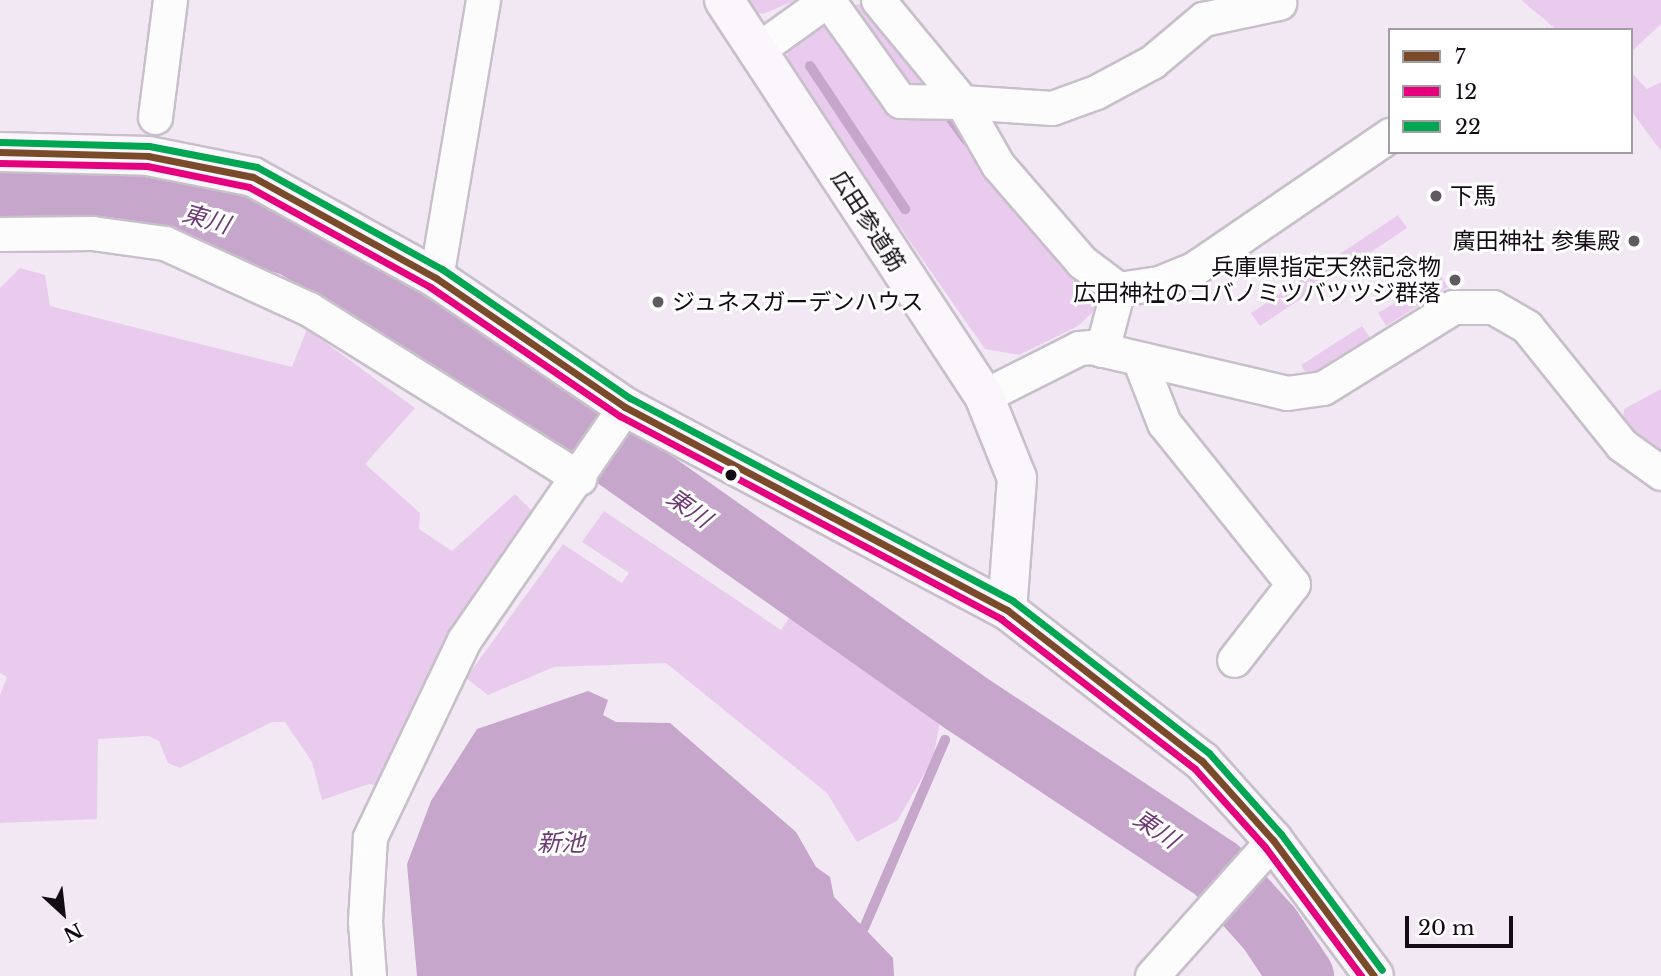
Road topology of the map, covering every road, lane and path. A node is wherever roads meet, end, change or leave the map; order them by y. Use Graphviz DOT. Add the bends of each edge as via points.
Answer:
graph roads {
  1 [pos="170,0"];
  2 [pos="483,0"];
  3 [pos="724,0"];
  4 [pos="828,0"];
  5 [pos="878,0"];
  6 [pos="1279,3"];
  7 [pos="756,51"];
  8 [pos="962,102"];
  9 [pos="155,117"];
  10 [pos="1388,136"];
  11 [pos="0,152"];
  12 [pos="0,234"];
  13 [pos="436,278"];
  14 [pos="1118,289"];
  15 [pos="1102,351"];
  16 [pos="1139,359"];
  17 [pos="984,396"];
  18 [pos="620,415"];
  19 [pos="1661,473"];
  20 [pos="582,474"];
  21 [pos="1007,610"];
  22 [pos="1234,660"];
  23 [pos="1273,841"];
  24 [pos="369,976"];
  25 [pos="1152,976"];
  26 [pos="1374,976"];
  1 -- 9 [label="street"];
  2 -- 13 [label="street"];
  3 -- 7 [label="street, 広田参道筋"];
  4 -- 7 [label="street"];
  4 -- 8 [label="street" via="900,101"];
  5 -- 8 [label="street"];
  6 -- 8 [label="street" via="1203,19 1152,62 1096,92 1052,108"];
  7 -- 17 [label="street, 広田参道筋"];
  8 -- 14 [label="street" via="998,165 1082,262"];
  10 -- 14 [label="street" via="1192,270 1159,283"];
  11 -- 13 [label="street" via="149,156 253,177"];
  12 -- 20 [label="street" via="92,233 164,243 309,309"];
  13 -- 18 [label="street"];
  14 -- 15 [label="street"];
  15 -- 16 [label="street"];
  15 -- 17 [label="street" via="1079,348"];
  16 -- 19 [label="street" via="1287,393 1311,390 1323,388 1453,307 1493,307 1527,327 1622,446"];
  16 -- 22 [label="street" via="1164,423 1293,584"];
  17 -- 21 [label="street, 広田参道筋" via="1017,478"];
  18 -- 20 [label="street"];
  18 -- 21 [label="street"];
  20 -- 24 [label="street" via="464,640 370,837 365,921"];
  21 -- 23 [label="street" via="1202,761"];
  23 -- 25 [label="street"];
  23 -- 26 [label="street"];
}
